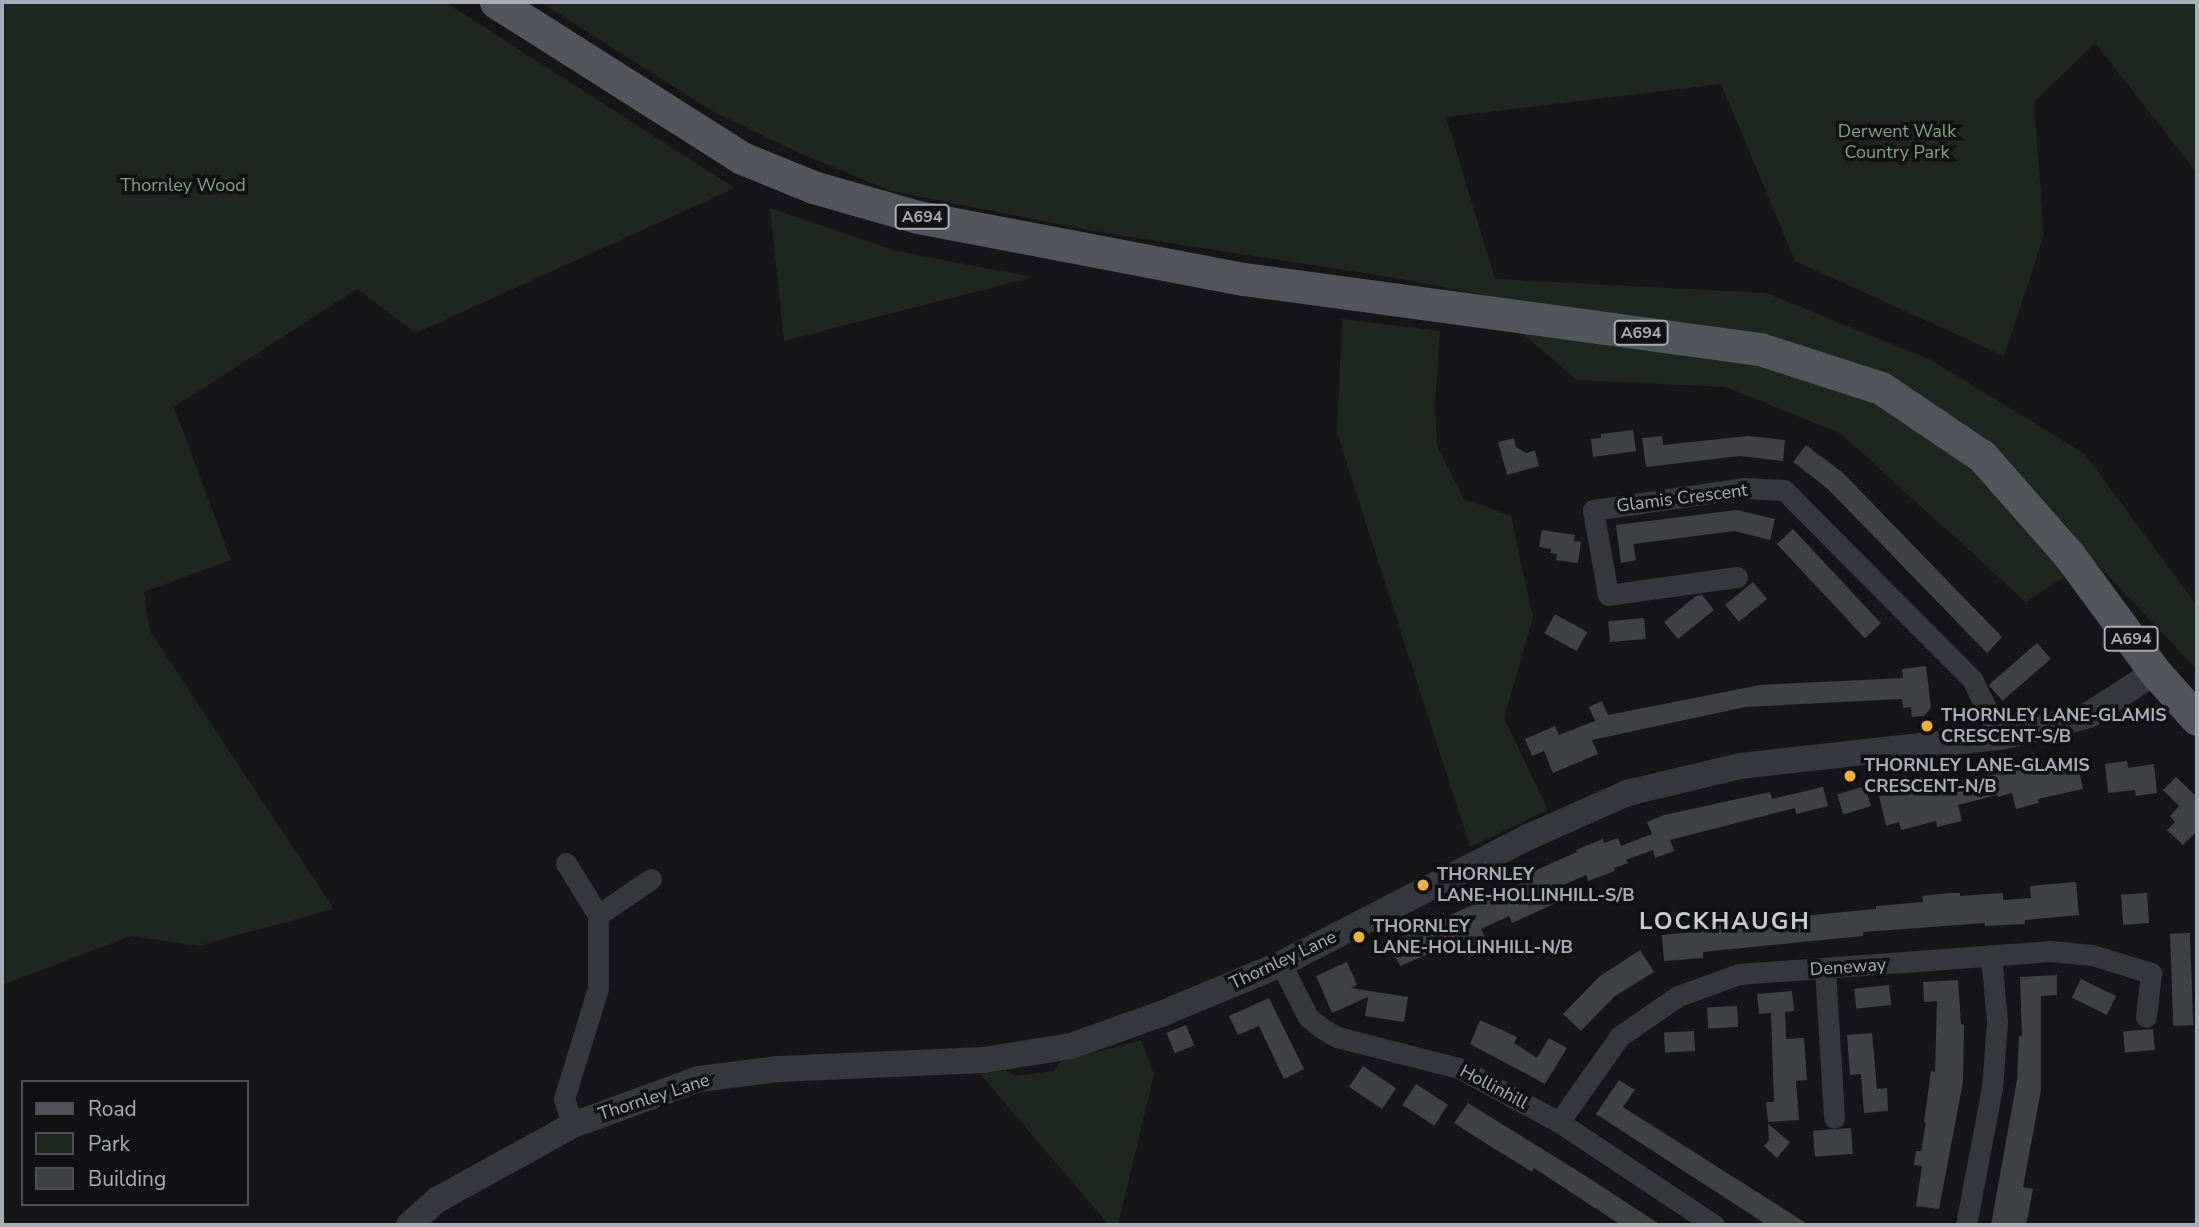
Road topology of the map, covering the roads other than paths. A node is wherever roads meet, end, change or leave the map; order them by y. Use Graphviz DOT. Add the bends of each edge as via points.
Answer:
graph roads {
  1 [pos="496,2"];
  2 [pos="1737,577"];
  3 [pos="2155,673"];
  4 [pos="2197,719"];
  5 [pos="2000,737"];
  6 [pos="566,863"];
  7 [pos="651,879"];
  8 [pos="598,915"];
  9 [pos="1991,955"];
  10 [pos="1281,964"];
  11 [pos="1825,969"];
  12 [pos="2146,1017"];
  13 [pos="1834,1118"];
  14 [pos="1559,1122"];
  15 [pos="573,1125"];
  16 [pos="409,1225"];
  17 [pos="1714,1225"];
  18 [pos="1966,1225"];
  1 -- 3 [label="main road, A694" via="742,158 813,187 918,217 1244,279 1760,349 1881,388 1982,456 2069,555"];
  2 -- 5 [label="street, Glamis Crescent" via="1608,595 1593,510 1743,488 1784,490 1972,679"];
  3 -- 4 [label="main road, A694"];
  3 -- 5 [label="street, Thornley Lane" via="2089,715"];
  5 -- 10 [label="street, Thornley Lane" via="1740,766 1627,793 1527,838"];
  6 -- 8 [label="street"];
  7 -- 8 [label="street"];
  8 -- 15 [label="street" via="598,988 565,1099"];
  9 -- 11 [label="street, Deneway"];
  9 -- 12 [label="street, Deneway" via="2092,954 2151,973"];
  9 -- 18 [label="street" via="1997,1021 1993,1088"];
  10 -- 14 [label="street, Hollinhill" via="1308,1017 1337,1037 1459,1068"];
  10 -- 15 [label="street, Thornley Lane" via="1071,1046 984,1060 778,1069 699,1079"];
  11 -- 13 [label="street"];
  11 -- 14 [label="street, Deneway" via="1739,974 1678,996 1619,1036"];
  14 -- 17 [label="street, Hollinhill"];
  15 -- 16 [label="street, Thornley Lane" via="437,1200"];
}
